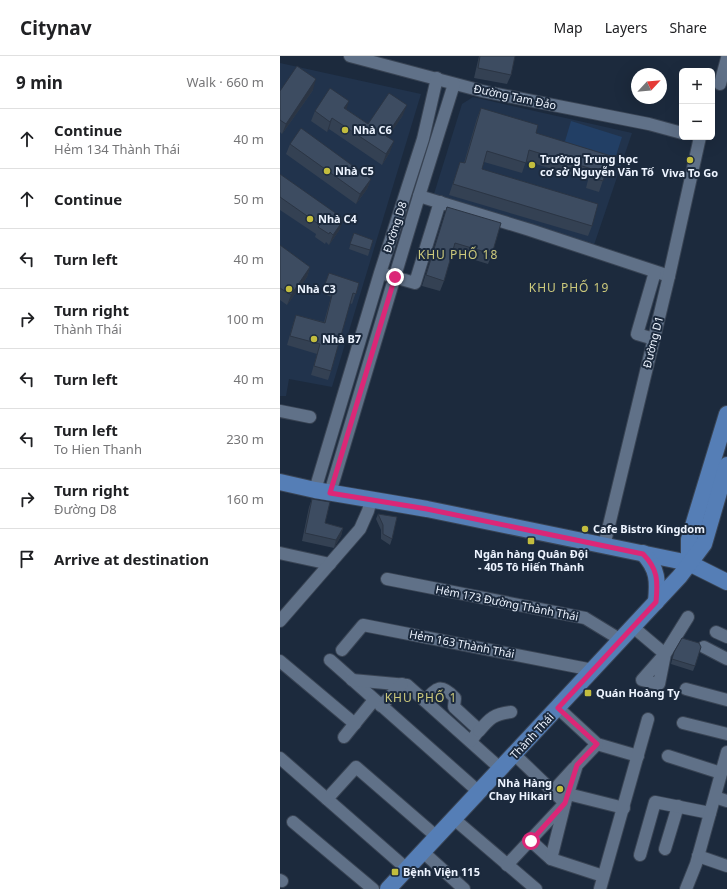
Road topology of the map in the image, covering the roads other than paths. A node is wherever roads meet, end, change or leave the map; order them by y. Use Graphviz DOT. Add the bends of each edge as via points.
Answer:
graph roads {
  1 [pos="350,56"];
  2 [pos="727,58"];
  3 [pos="437,78"];
  4 [pos="454,84"];
  5 [pos="720,87"];
  6 [pos="679,131"];
  7 [pos="423,139"];
  8 [pos="699,140"];
  9 [pos="435,143"];
  10 [pos="419,196"];
  11 [pos="440,202"];
  12 [pos="655,272"];
  13 [pos="380,273"];
  14 [pos="669,276"];
  15 [pos="395,277"];
  16 [pos="654,339"];
  17 [pos="280,411"];
  18 [pos="727,414"];
  19 [pos="310,417"];
  20 [pos="727,466"];
  21 [pos="280,482"];
  22 [pos="323,491"];
  23 [pos="370,500"];
  24 [pos="604,546"];
  25 [pos="280,553"];
  26 [pos="643,554"];
  27 [pos="689,563"];
  28 [pos="330,564"];
  29 [pos="387,579"];
  30 [pos="727,582"];
  31 [pos="656,602"];
  32 [pos="285,609"];
  33 [pos="688,617"];
  34 [pos="280,621"];
  35 [pos="633,627"];
  36 [pos="716,632"];
  37 [pos="727,637"];
  38 [pos="621,640"];
  39 [pos="704,647"];
  40 [pos="342,650"];
  41 [pos="727,659"];
  42 [pos="280,660"];
  43 [pos="330,660"];
  44 [pos="593,670"];
  45 [pos="352,680"];
  46 [pos="402,684"];
  47 [pos="686,688"];
  48 [pos="727,700"];
  49 [pos="424,701"];
  50 [pos="378,703"];
  51 [pos="454,707"];
  52 [pos="558,708"];
  53 [pos="511,712"];
  54 [pos="444,718"];
  55 [pos="648,719"];
  56 [pos="683,723"];
  57 [pos="355,724"];
  58 [pos="479,731"];
  59 [pos="727,734"];
  60 [pos="344,737"];
  61 [pos="471,742"];
  62 [pos="597,744"];
  63 [pos="514,754"];
  64 [pos="727,755"];
  65 [pos="638,756"];
  66 [pos="668,756"];
  67 [pos="280,758"];
  68 [pos="577,765"];
  69 [pos="501,769"];
  70 [pos="721,773"];
  71 [pos="552,791"];
  72 [pos="479,792"];
  73 [pos="714,797"];
  74 [pos="566,798"];
  75 [pos="327,799"];
  76 [pos="727,801"];
  77 [pos="678,806"];
  78 [pos="624,808"];
  79 [pos="710,813"];
  80 [pos="454,819"];
  81 [pos="293,822"];
  82 [pos="437,837"];
  83 [pos="531,841"];
  84 [pos="665,849"];
  85 [pos="423,852"];
  86 [pos="640,855"];
  87 [pos="698,856"];
  88 [pos="551,859"];
  89 [pos="507,865"];
  90 [pos="727,866"];
  91 [pos="407,869"];
  92 [pos="604,876"];
  93 [pos="373,889"];
  94 [pos="388,889"];
  95 [pos="464,889"];
  96 [pos="536,889"];
  97 [pos="600,889"];
  98 [pos="686,889"];
  1 -- 3 [label="street, Đường Tam Đảo"];
  2 -- 5 [label="street"];
  3 -- 4 [label="street, Đường Tam Đảo"];
  3 -- 7 [label="street, Đường D8"];
  4 -- 6 [label="street, Đường Tam Đảo"];
  4 -- 9 [label="street, Đường D8"];
  7 -- 9 [label="street"];
  7 -- 13 [label="street, Đường D8"];
  8 -- 14 [label="street, Đường D1"];
  9 -- 10 [label="street, Đường D8"];
  10 -- 11 [label="street"];
  10 -- 15 [label="street, Đường D8"];
  11 -- 12 [label="street"];
  11 -- 15 [label="street" via="415,284"];
  12 -- 14 [label="street"];
  12 -- 16 [label="street" via="638,334"];
  13 -- 15 [label="street"];
  13 -- 22 [label="street, Đường D8"];
  14 -- 16 [label="street, Đường D1"];
  15 -- 22 [label="street, Đường D8"];
  16 -- 24 [label="street, Đường D1"];
  17 -- 19 [label="street"];
  18 -- 27 [label="main road" via="689,539"];
  20 -- 27 [label="main road, Thành Thái" via="704,544"];
  21 -- 22 [label="main road"];
  22 -- 23 [label="main road"];
  23 -- 24 [label="main road" via="427,509"];
  23 -- 28 [label="street" via="360,529"];
  24 -- 26 [label="main road"];
  25 -- 28 [label="street"];
  26 -- 27 [label="main road"];
  26 -- 31 [label="main road" via="656,570"];
  27 -- 30 [label="main road"];
  27 -- 31 [label="main road, Thành Thái"];
  28 -- 32 [label="street"];
  29 -- 38 [label="street, Hẻm 173 Đường Thành Thái" via="585,618"];
  31 -- 35 [label="main road, Thành Thái"];
  32 -- 34 [label="street"];
  33 -- 35 [label="street" via="665,654"];
  35 -- 38 [label="main road, Thành Thái"];
  36 -- 37 [label="street"];
  38 -- 44 [label="main road, Thành Thái"];
  39 -- 41 [label="street"];
  40 -- 44 [label="street, Hẻm 163 Thành Thái" via="363,625"];
  42 -- 57 [label="street"];
  43 -- 45 [label="street"];
  44 -- 52 [label="main road, Thành Thái"];
  45 -- 46 [label="street"];
  45 -- 50 [label="street"];
  46 -- 49 [label="street" via="408,685"];
  46 -- 50 [label="street"];
  47 -- 48 [label="street"];
  49 -- 51 [label="street" via="434,691 445,688 456,698"];
  49 -- 54 [label="street"];
  50 -- 57 [label="street"];
  50 -- 72 [label="street"];
  51 -- 54 [label="street"];
  51 -- 58 [label="street"];
  52 -- 62 [label="street"];
  52 -- 63 [label="main road, Thành Thái"];
  53 -- 58 [label="street" via="498,713"];
  54 -- 61 [label="street"];
  55 -- 65 [label="street"];
  56 -- 59 [label="street"];
  57 -- 60 [label="street"];
  58 -- 61 [label="street"];
  61 -- 69 [label="street"];
  62 -- 65 [label="street"];
  62 -- 68 [label="street"];
  63 -- 69 [label="main road, Thành Thái"];
  63 -- 71 [label="street"];
  64 -- 70 [label="street"];
  65 -- 78 [label="street"];
  66 -- 70 [label="street"];
  67 -- 75 [label="street"];
  68 -- 71 [label="street"];
  68 -- 74 [label="street"];
  69 -- 72 [label="main road, Thành Thái"];
  70 -- 73 [label="street"];
  71 -- 74 [label="street"];
  72 -- 80 [label="main road, Thành Thái"];
  73 -- 76 [label="street"];
  73 -- 79 [label="street"];
  74 -- 78 [label="street"];
  74 -- 83 [label="street"];
  74 -- 88 [label="street"];
  75 -- 82 [label="street" via="356,767"];
  75 -- 91 [label="street"];
  77 -- 79 [label="street"];
  77 -- 84 [label="street"];
  77 -- 86 [label="street" via="655,802"];
  78 -- 92 [label="street"];
  79 -- 87 [label="street"];
  80 -- 82 [label="main road, Thành Thái"];
  80 -- 89 [label="street"];
  81 -- 93 [label="street"];
  82 -- 85 [label="main road, Thành Thái"];
  83 -- 88 [label="street"];
  83 -- 89 [label="street"];
  85 -- 91 [label="main road, Thành Thái"];
  85 -- 95 [label="street"];
  87 -- 90 [label="street"];
  87 -- 98 [label="street"];
  88 -- 92 [label="street"];
  89 -- 96 [label="street"];
  91 -- 94 [label="main road, Thành Thái"];
  92 -- 97 [label="street"];
}
